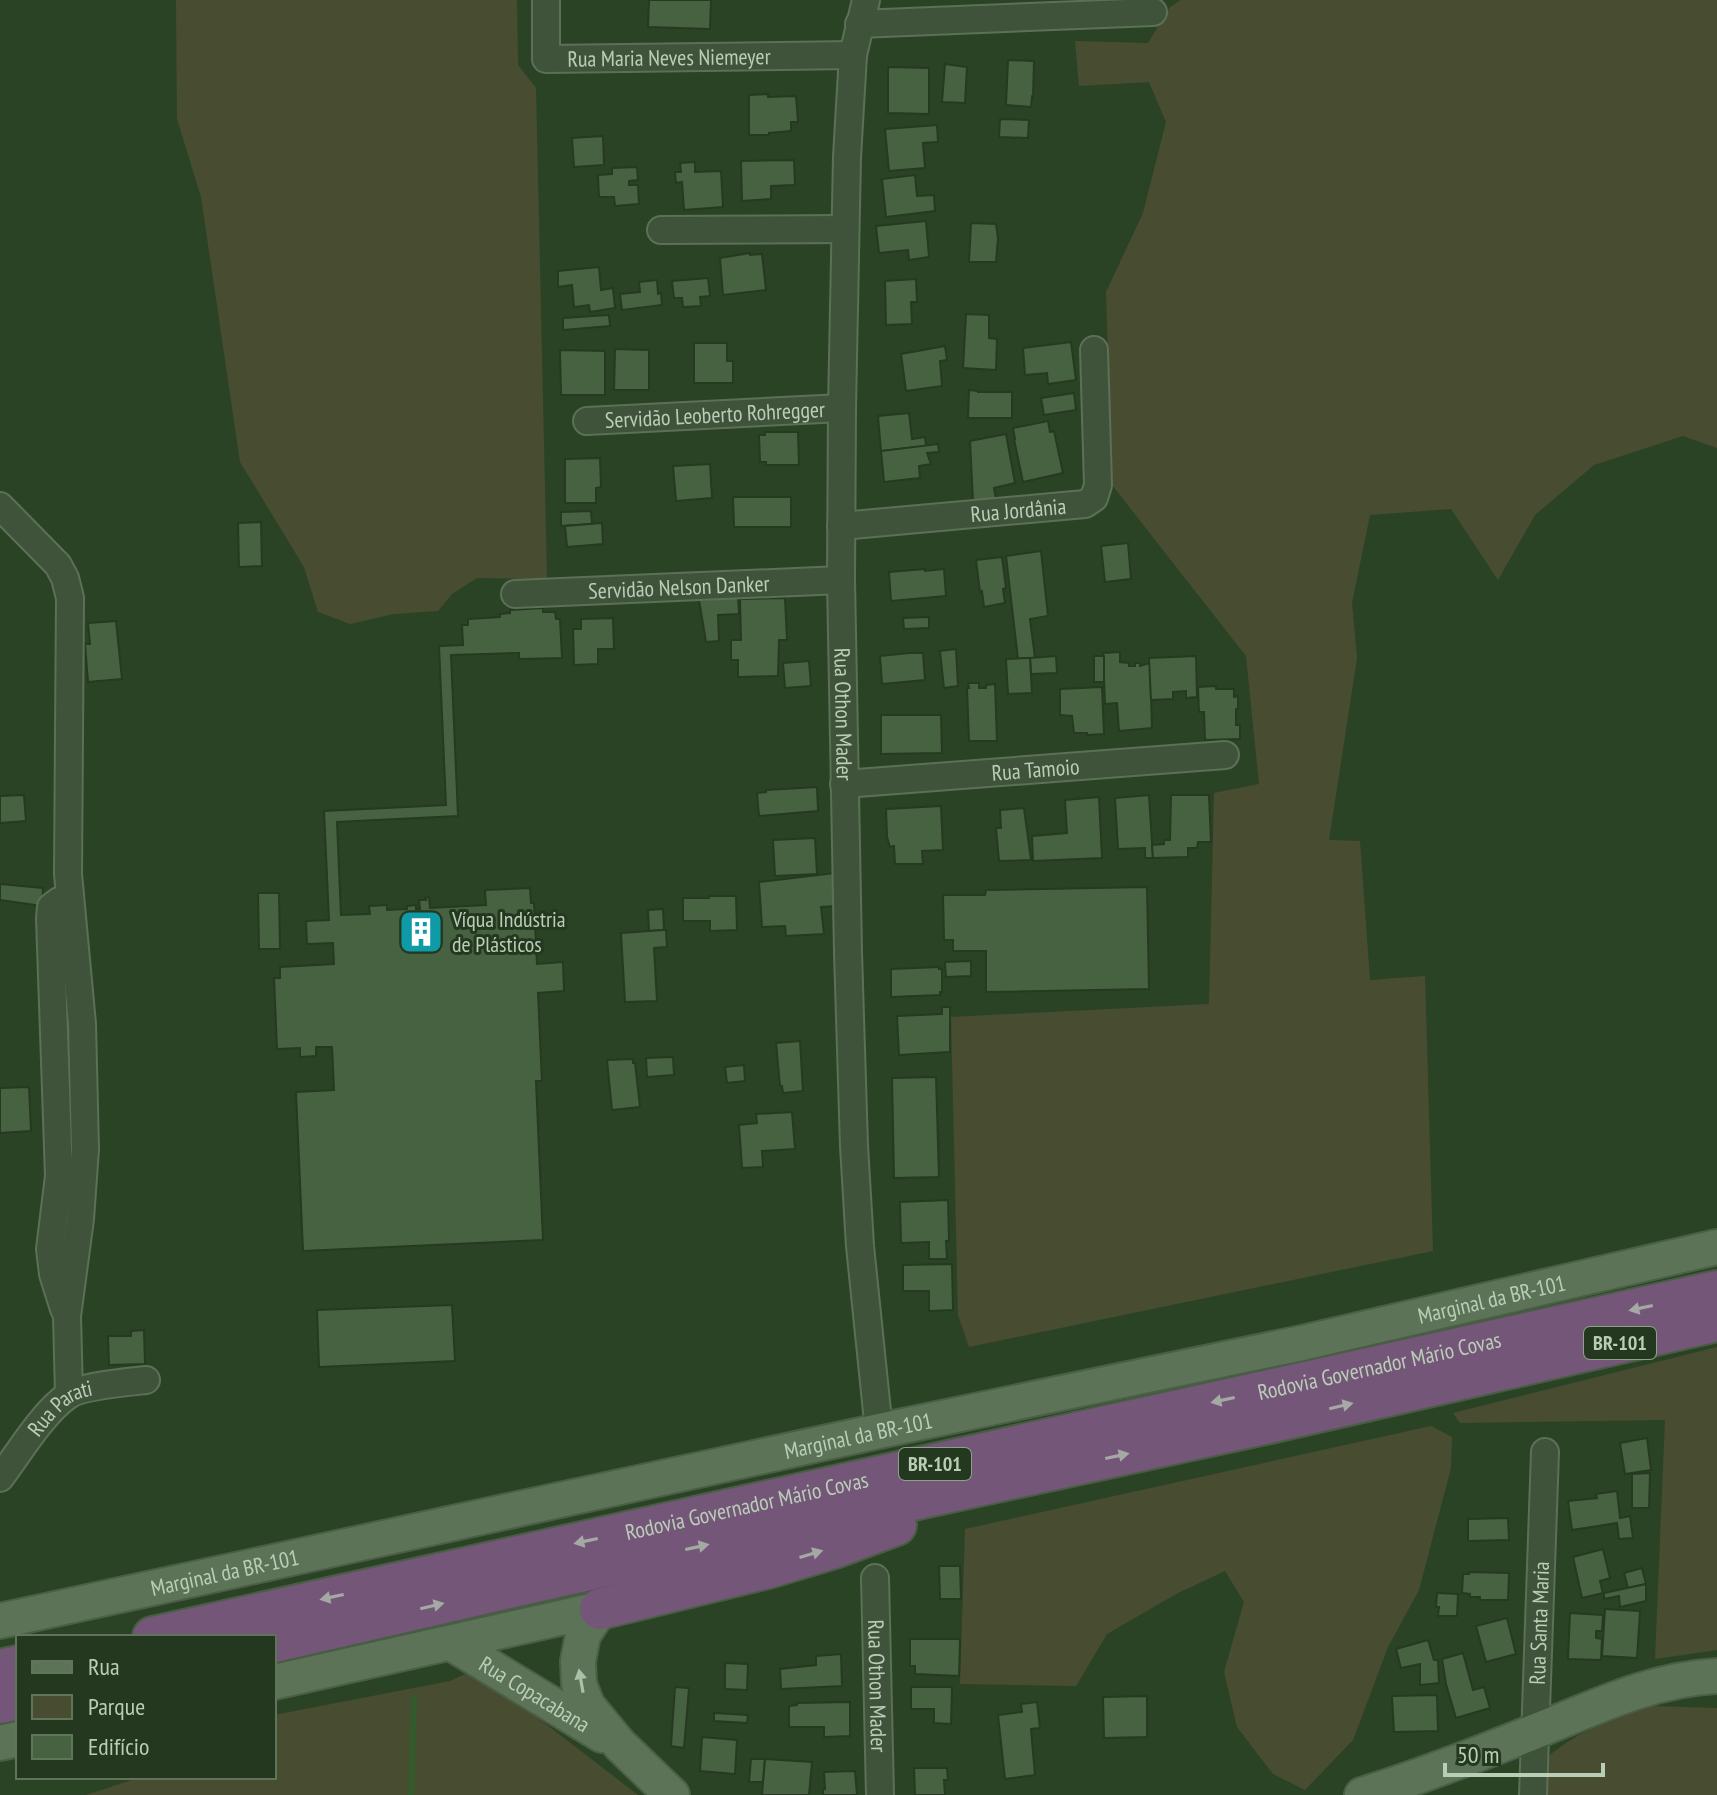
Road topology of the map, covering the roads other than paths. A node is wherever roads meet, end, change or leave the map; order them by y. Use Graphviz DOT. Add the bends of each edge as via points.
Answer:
graph roads {
  1 [pos="546,0"];
  2 [pos="862,12"];
  3 [pos="1153,12"];
  4 [pos="853,55"];
  5 [pos="845,229"];
  6 [pos="661,230"];
  7 [pos="1094,350"];
  8 [pos="842,408"];
  9 [pos="587,421"];
  10 [pos="0,506"];
  11 [pos="841,526"];
  12 [pos="841,580"];
  13 [pos="515,594"];
  14 [pos="1225,755"];
  15 [pos="844,784"];
  16 [pos="1717,1247"];
  17 [pos="1717,1291"];
  18 [pos="1717,1321"];
  19 [pos="146,1380"];
  20 [pos="69,1394"];
  21 [pos="879,1431"];
  22 [pos="1545,1452"];
  23 [pos="1041,1472"];
  24 [pos="0,1478"];
  25 [pos="875,1578"];
  26 [pos="600,1609"];
  27 [pos="0,1621"];
  28 [pos="162,1635"];
  29 [pos="276,1642"];
  30 [pos="451,1643"];
  31 [pos="1717,1676"];
  32 [pos="276,1682"];
  33 [pos="1537,1731"];
  34 [pos="620,1745"];
  35 [pos="672,1795"];
  36 [pos="880,1795"];
  37 [pos="1362,1795"];
  38 [pos="1533,1795"];
  1 -- 4 [label="street, Rua Maria Neves Niemeyer" via="546,59"];
  2 -- 3 [label="street"];
  2 -- 4 [label="street, Rua Othon Mader"];
  4 -- 5 [label="street, Rua Othon Mader"];
  5 -- 6 [label="street"];
  5 -- 8 [label="street, Rua Othon Mader"];
  7 -- 11 [label="street, Rua Jordânia" via="1094,498 1085,504"];
  8 -- 9 [label="street, Servidão Leoberto Rohregger"];
  8 -- 11 [label="street, Rua Othon Mader"];
  10 -- 20 [label="street" via="58,565 70,598 70,898 51,907 50,918 59,1176 50,1249 67,1316"];
  11 -- 12 [label="street, Rua Othon Mader"];
  12 -- 13 [label="street, Servidão Nelson Danker"];
  12 -- 15 [label="street, Rua Othon Mader"];
  14 -- 15 [label="street, Rua Tamoio"];
  15 -- 21 [label="street, Rua Othon Mader" via="854,1146"];
  16 -- 21 [label="main road, Marginal da BR-101" via="1273,1349"];
  17 -- 28 [label="highway, Rodovia Governador Mário Covas / BR-101, one-way"];
  23 -- 18 [label="highway, Rodovia Governador Mário Covas / BR-101, one-way"];
  19 -- 20 [label="street, Rua Parati"];
  20 -- 24 [label="street, Rua Parati"];
  21 -- 27 [label="main road, Marginal da BR-101"];
  22 -- 33 [label="street, Rua Santa Maria"];
  26 -- 23 [label="highway, one-way" via="834,1548"];
  29 -- 23 [label="highway, Rodovia Governador Mário Covas / BR-101, one-way"];
  25 -- 36 [label="street, Rua Othon Mader"];
  26 -- 30 [label="main road"];
  34 -- 26 [label="main road, Rua Copacabana, one-way" via="587,1705 579,1684 583,1635"];
  30 -- 32 [label="main road"];
  30 -- 34 [label="main road, Rua Copacabana"];
  31 -- 33 [label="main road" via="1625,1694"];
  33 -- 37 [label="main road"];
  33 -- 38 [label="street, Rua Santa Maria"];
  34 -- 35 [label="main road, Rua Copacabana"];
}
